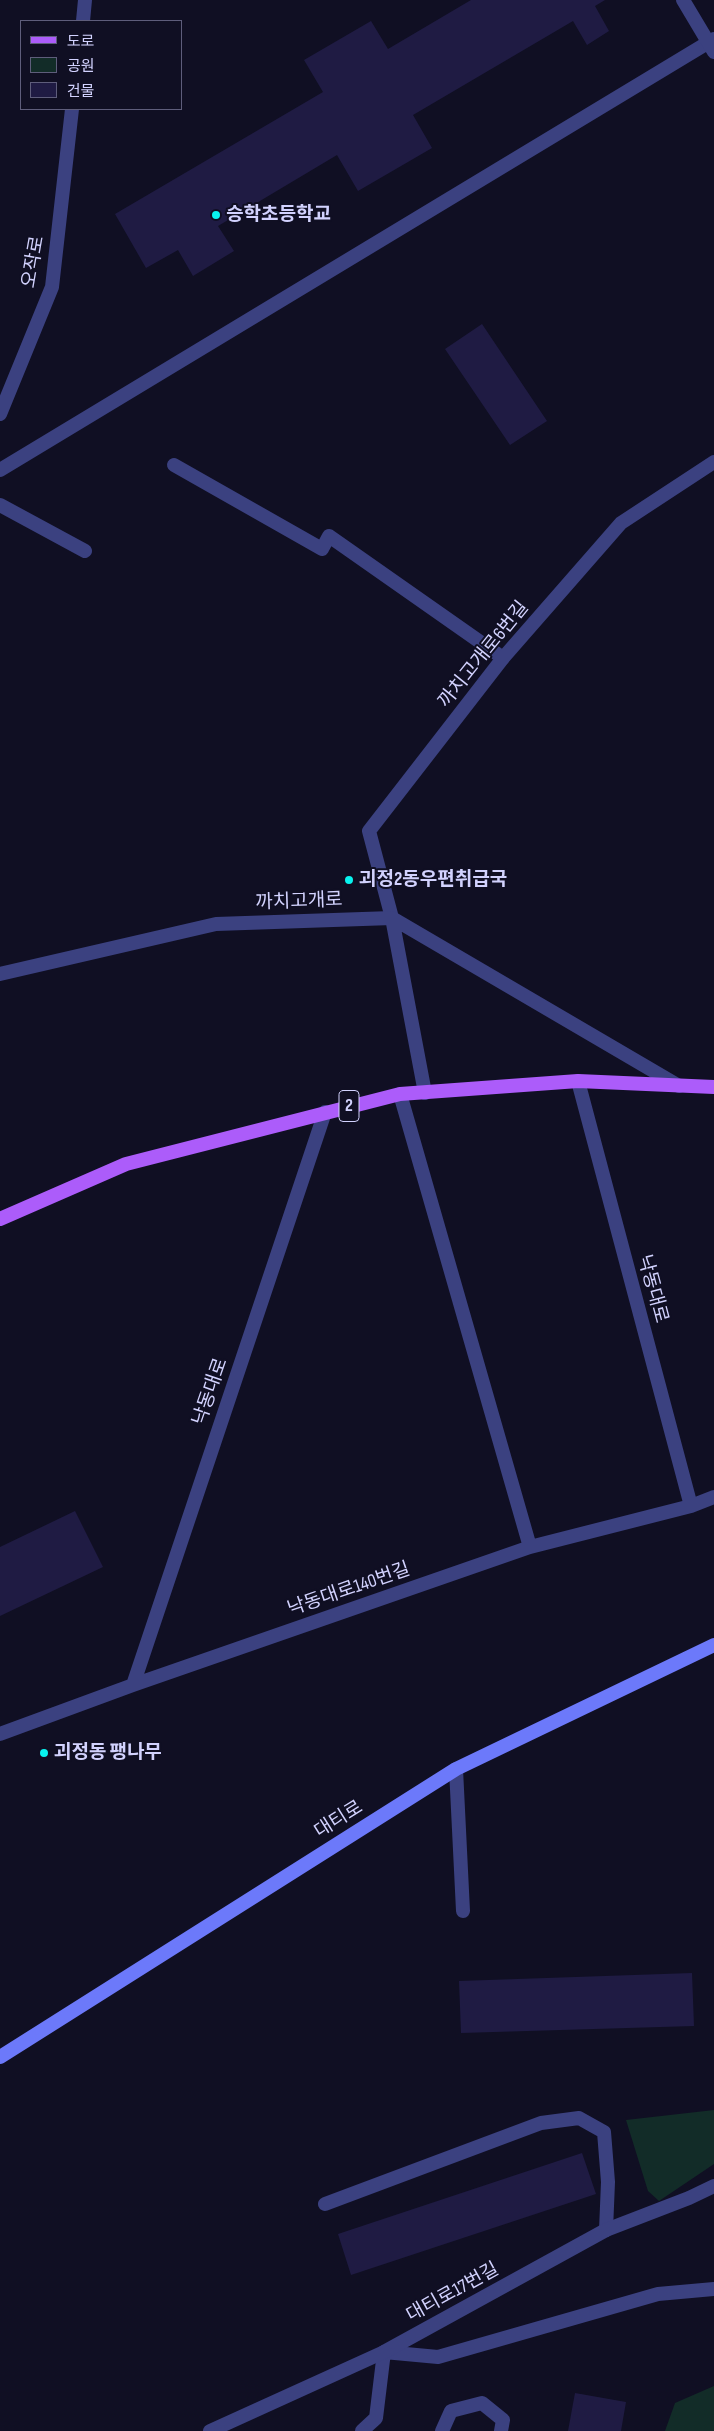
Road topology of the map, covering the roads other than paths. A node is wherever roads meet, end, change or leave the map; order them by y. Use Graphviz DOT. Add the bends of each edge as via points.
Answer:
graph roads {
  1 [pos="85,0"];
  2 [pos="683,0"];
  3 [pos="82,20"];
  4 [pos="712,45"];
  5 [pos="72,110"];
  6 [pos="0,414"];
  7 [pos="714,462"];
  8 [pos="174,465"];
  9 [pos="0,470"];
  10 [pos="0,505"];
  11 [pos="85,551"];
  12 [pos="503,658"];
  13 [pos="392,918"];
  14 [pos="0,974"];
  15 [pos="578,1081"];
  16 [pos="679,1086"];
  17 [pos="714,1087"];
  18 [pos="426,1093"];
  19 [pos="400,1094"];
  20 [pos="325,1112"];
  21 [pos="0,1219"];
  22 [pos="714,1497"];
  23 [pos="691,1506"];
  24 [pos="530,1547"];
  25 [pos="714,1645"];
  26 [pos="133,1685"];
  27 [pos="0,1734"];
  28 [pos="456,1769"];
  29 [pos="462,1911"];
  30 [pos="0,2057"];
  31 [pos="714,2186"];
  32 [pos="325,2204"];
  33 [pos="606,2230"];
  34 [pos="714,2289"];
  35 [pos="384,2352"];
  36 [pos="210,2431"];
  37 [pos="362,2431"];
  38 [pos="442,2431"];
  39 [pos="501,2431"];
  1 -- 3 [label="street"];
  2 -- 4 [label="street"];
  4 -- 9 [label="street"];
  5 -- 6 [label="street, 오작로" via="52,287"];
  7 -- 12 [label="street, 까치고개로6번길" via="621,523"];
  8 -- 12 [label="street" via="322,549 329,536"];
  10 -- 11 [label="street"];
  12 -- 13 [label="street, 까치고개로6번길" via="369,831"];
  13 -- 14 [label="street, 까치고개로" via="216,924"];
  13 -- 16 [label="street"];
  13 -- 18 [label="street"];
  15 -- 16 [label="main road, 2"];
  15 -- 18 [label="main road, 2"];
  15 -- 23 [label="street, 낙동대로"];
  16 -- 17 [label="main road, 2"];
  18 -- 19 [label="main road, 2"];
  19 -- 20 [label="main road, 2"];
  19 -- 24 [label="street"];
  20 -- 21 [label="main road, 2" via="126,1164"];
  20 -- 26 [label="street, 낙동대로"];
  22 -- 23 [label="street, 낙동대로140번길"];
  23 -- 24 [label="street, 낙동대로140번길"];
  24 -- 26 [label="street, 낙동대로140번길"];
  25 -- 28 [label="main road, 대티로"];
  26 -- 27 [label="street, 낙동대로140번길"];
  28 -- 29 [label="street"];
  28 -- 30 [label="main road, 대티로"];
  31 -- 33 [label="street, 대티로17번길"];
  32 -- 33 [label="street" via="541,2123 579,2118 604,2132 608,2182"];
  33 -- 35 [label="street, 대티로17번길"];
  34 -- 35 [label="street" via="658,2294 438,2357"];
  35 -- 36 [label="street, 대티로17번길"];
  35 -- 37 [label="street" via="376,2418"];
  38 -- 39 [label="street" via="451,2411 482,2403 503,2420"];
}
